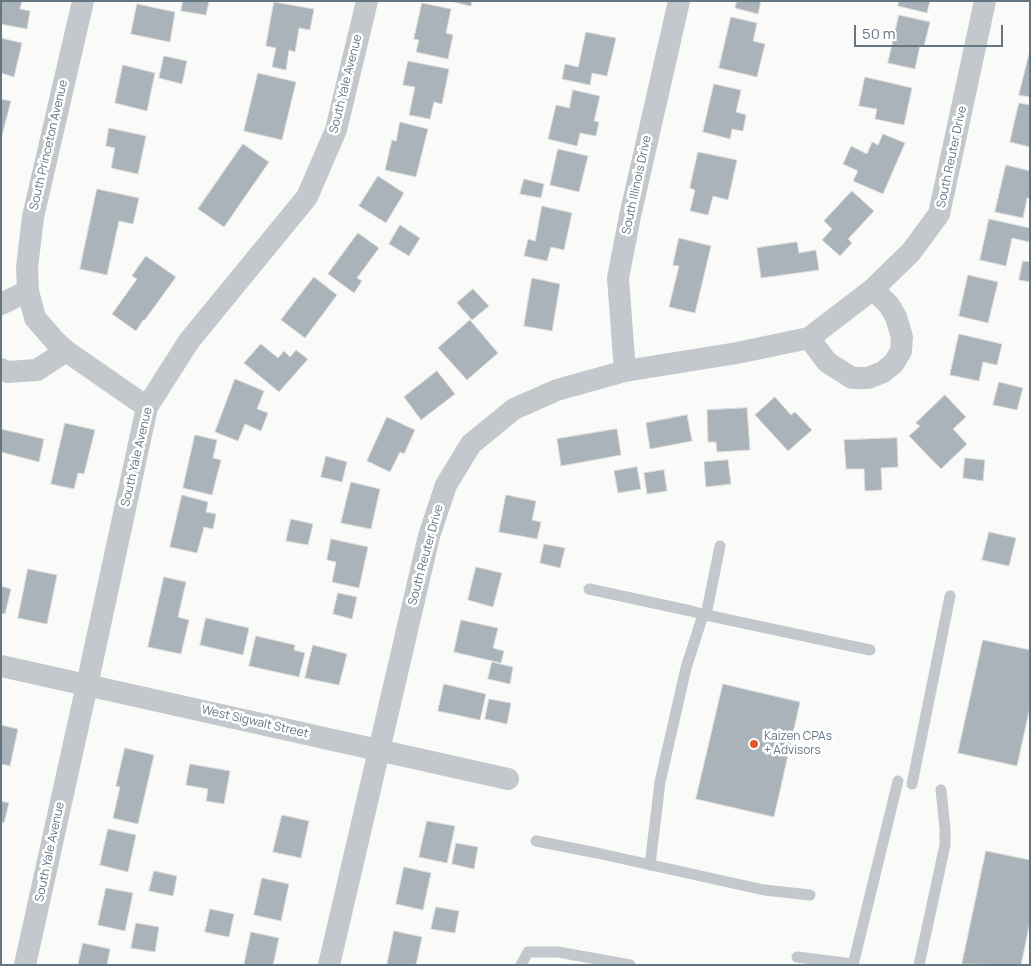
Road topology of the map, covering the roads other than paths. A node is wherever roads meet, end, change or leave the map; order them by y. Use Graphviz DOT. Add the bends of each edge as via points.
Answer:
graph roads {
  1 [pos="83,1"];
  2 [pos="367,1"];
  3 [pos="679,1"];
  4 [pos="985,1"];
  5 [pos="873,289"];
  6 [pos="28,291"];
  7 [pos="1,304"];
  8 [pos="809,338"];
  9 [pos="66,351"];
  10 [pos="1,369"];
  11 [pos="625,371"];
  12 [pos="147,407"];
  13 [pos="720,546"];
  14 [pos="589,589"];
  15 [pos="950,596"];
  16 [pos="704,615"];
  17 [pos="870,650"];
  18 [pos="1,666"];
  19 [pos="87,685"];
  20 [pos="379,750"];
  21 [pos="508,779"];
  22 [pos="898,781"];
  23 [pos="912,784"];
  24 [pos="942,790"];
  25 [pos="536,841"];
  26 [pos="650,865"];
  27 [pos="810,895"];
  28 [pos="797,956"];
  29 [pos="25,965"];
  30 [pos="329,965"];
  31 [pos="521,965"];
  32 [pos="630,965"];
  33 [pos="853,965"];
  34 [pos="919,965"];
  1 -- 6 [label="street, South Princeton Avenue" via="33,217 27,268"];
  2 -- 12 [label="street, South Yale Avenue" via="336,130 307,197 189,341"];
  3 -- 11 [label="street, South Illinois Drive" via="618,278"];
  4 -- 5 [label="street, South Reuter Drive" via="939,214 911,252"];
  5 -- 8 [label="street, South Reuter Drive"];
  5 -- 8 [label="street" via="889,305 902,337 901,351 883,372 868,378 852,378 827,362"];
  6 -- 7 [label="street"];
  6 -- 9 [label="street, South Princeton Avenue" via="35,318"];
  8 -- 11 [label="street, South Reuter Drive" via="737,354"];
  9 -- 10 [label="street" via="37,370 7,372"];
  9 -- 12 [label="street, South Princeton Avenue"];
  11 -- 20 [label="street, South Reuter Drive" via="557,390 514,409 471,444 446,485 429,536"];
  12 -- 19 [label="street, South Yale Avenue"];
  13 -- 16 [label="lane"];
  14 -- 16 [label="lane"];
  15 -- 23 [label="lane"];
  16 -- 17 [label="lane"];
  16 -- 26 [label="lane" via="686,668 660,782"];
  18 -- 19 [label="street, West Sigwalt Street"];
  19 -- 20 [label="street, West Sigwalt Street"];
  19 -- 29 [label="street, South Yale Avenue"];
  20 -- 21 [label="street, West Sigwalt Street"];
  20 -- 30 [label="street, South Reuter Drive"];
  22 -- 33 [label="lane"];
  24 -- 34 [label="lane" via="945,845"];
  25 -- 26 [label="lane"];
  26 -- 27 [label="lane" via="764,890"];
  28 -- 33 [label="lane"];
  31 -- 32 [label="lane" via="528,952 558,952"];
}
